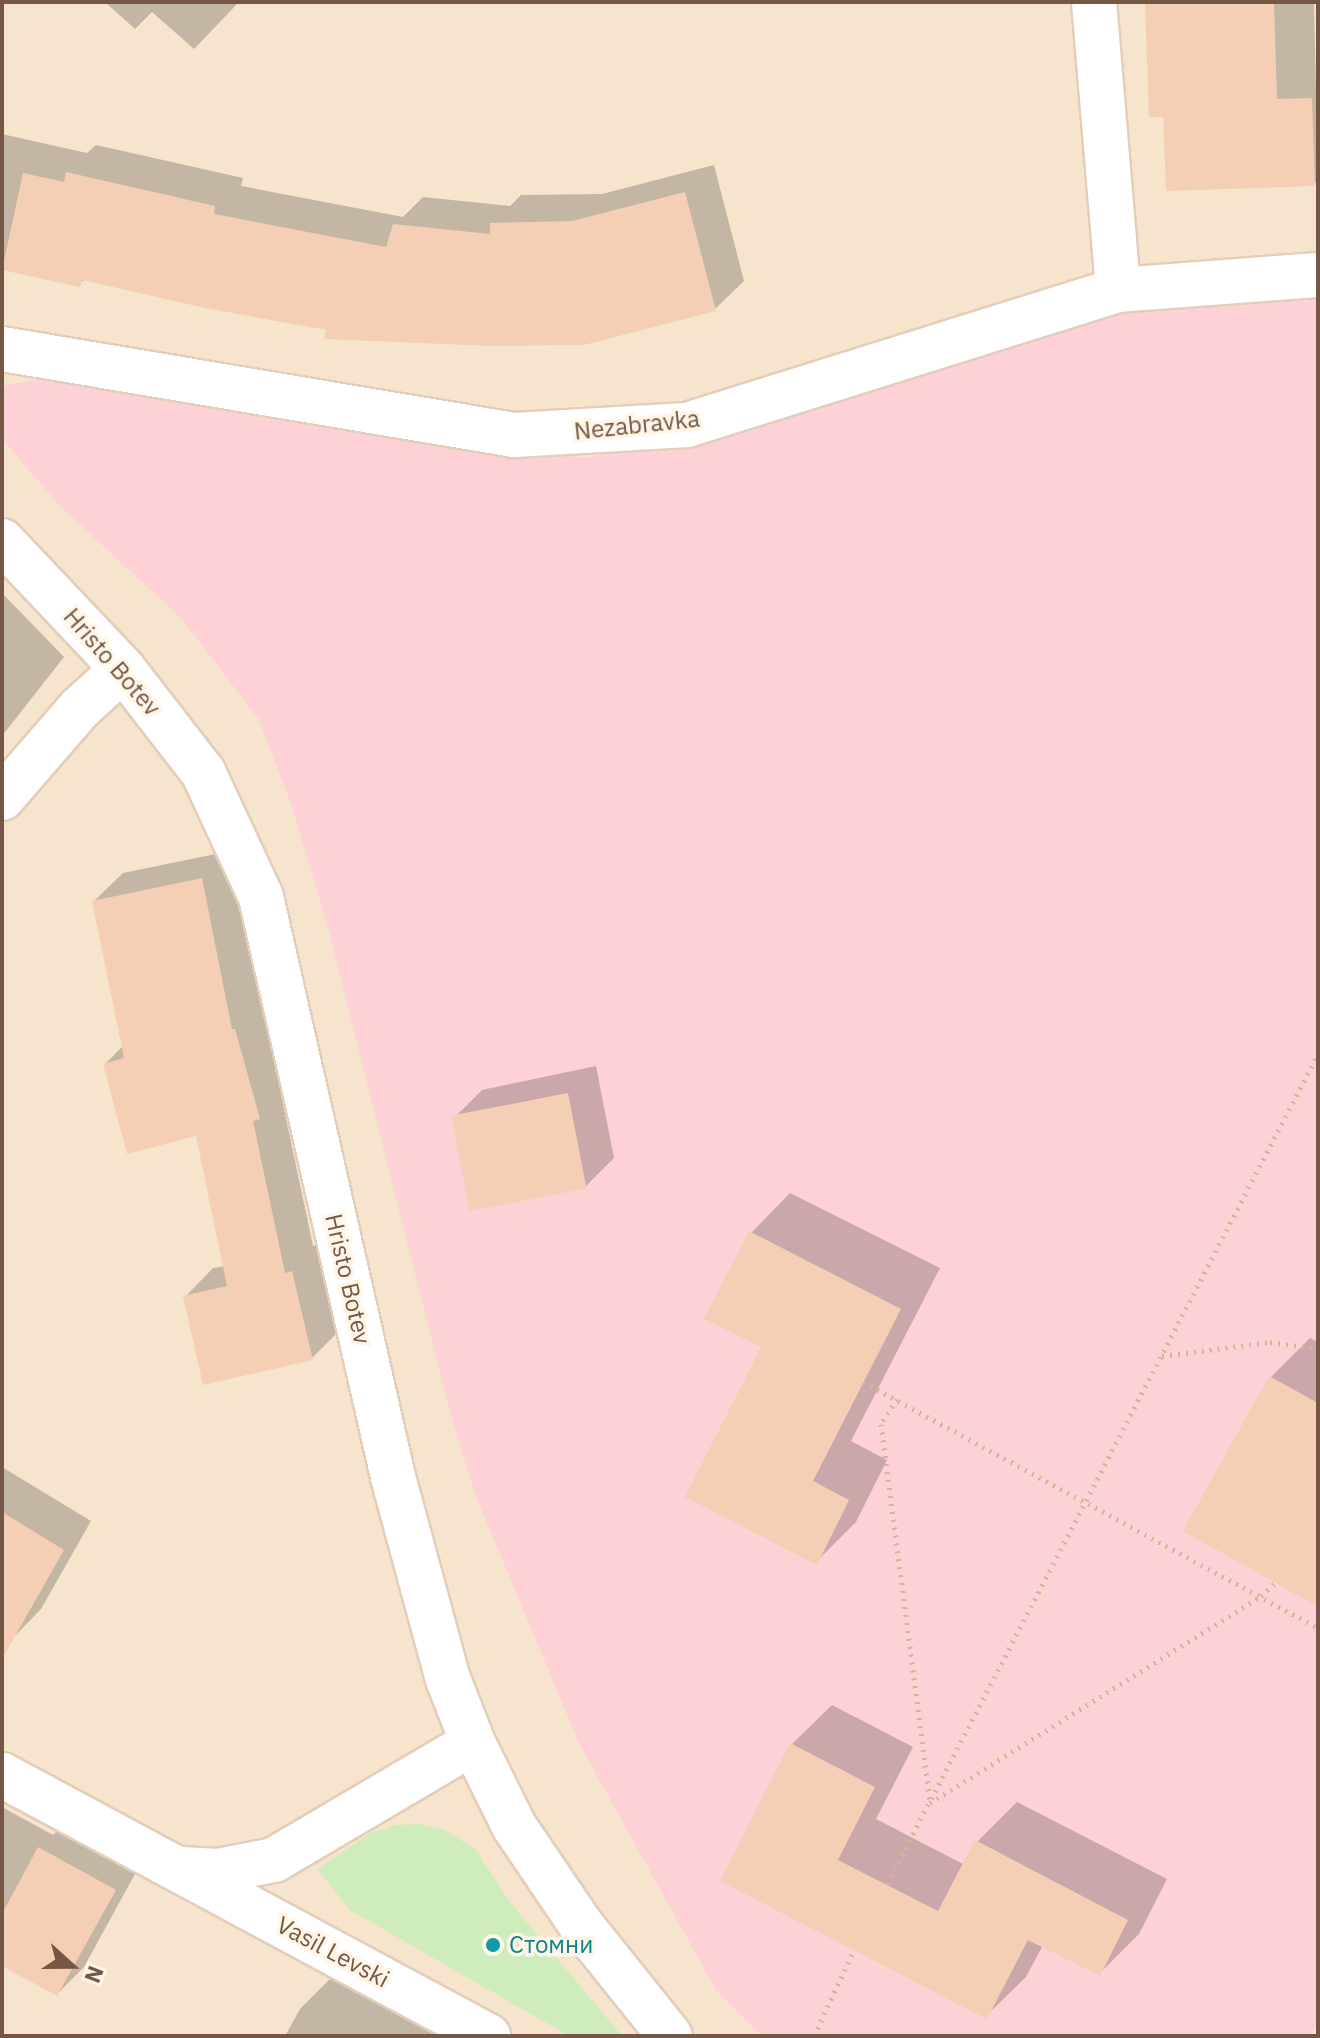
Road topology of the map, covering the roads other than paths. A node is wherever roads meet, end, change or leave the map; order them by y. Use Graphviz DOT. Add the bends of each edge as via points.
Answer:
graph roads {
  1 [pos="1094,2"];
  2 [pos="1318,275"];
  3 [pos="1118,290"];
  4 [pos="14,354"];
  5 [pos="2,541"];
  6 [pos="123,669"];
  7 [pos="2,798"];
  8 [pos="473,1743"];
  9 [pos="2,1775"];
  10 [pos="178,1868"];
  11 [pos="488,2036"];
  12 [pos="670,2036"];
  1 -- 3 [label="street"];
  2 -- 3 [label="street, Nezabravka"];
  3 -- 4 [label="street, Nezabravka" via="687,425 656,427 514,435"];
  5 -- 6 [label="street, Hristo Botev"];
  6 -- 7 [label="street" via="79,709"];
  6 -- 8 [label="street, Hristo Botev" via="203,772 261,897 393,1477 448,1679"];
  8 -- 10 [label="street, Vasil Levski" via="274,1860 218,1871"];
  8 -- 12 [label="street, Hristo Botev" via="514,1826 581,1925"];
  9 -- 10 [label="street, Vasil Levski"];
  10 -- 11 [label="street, Vasil Levski"];
}
